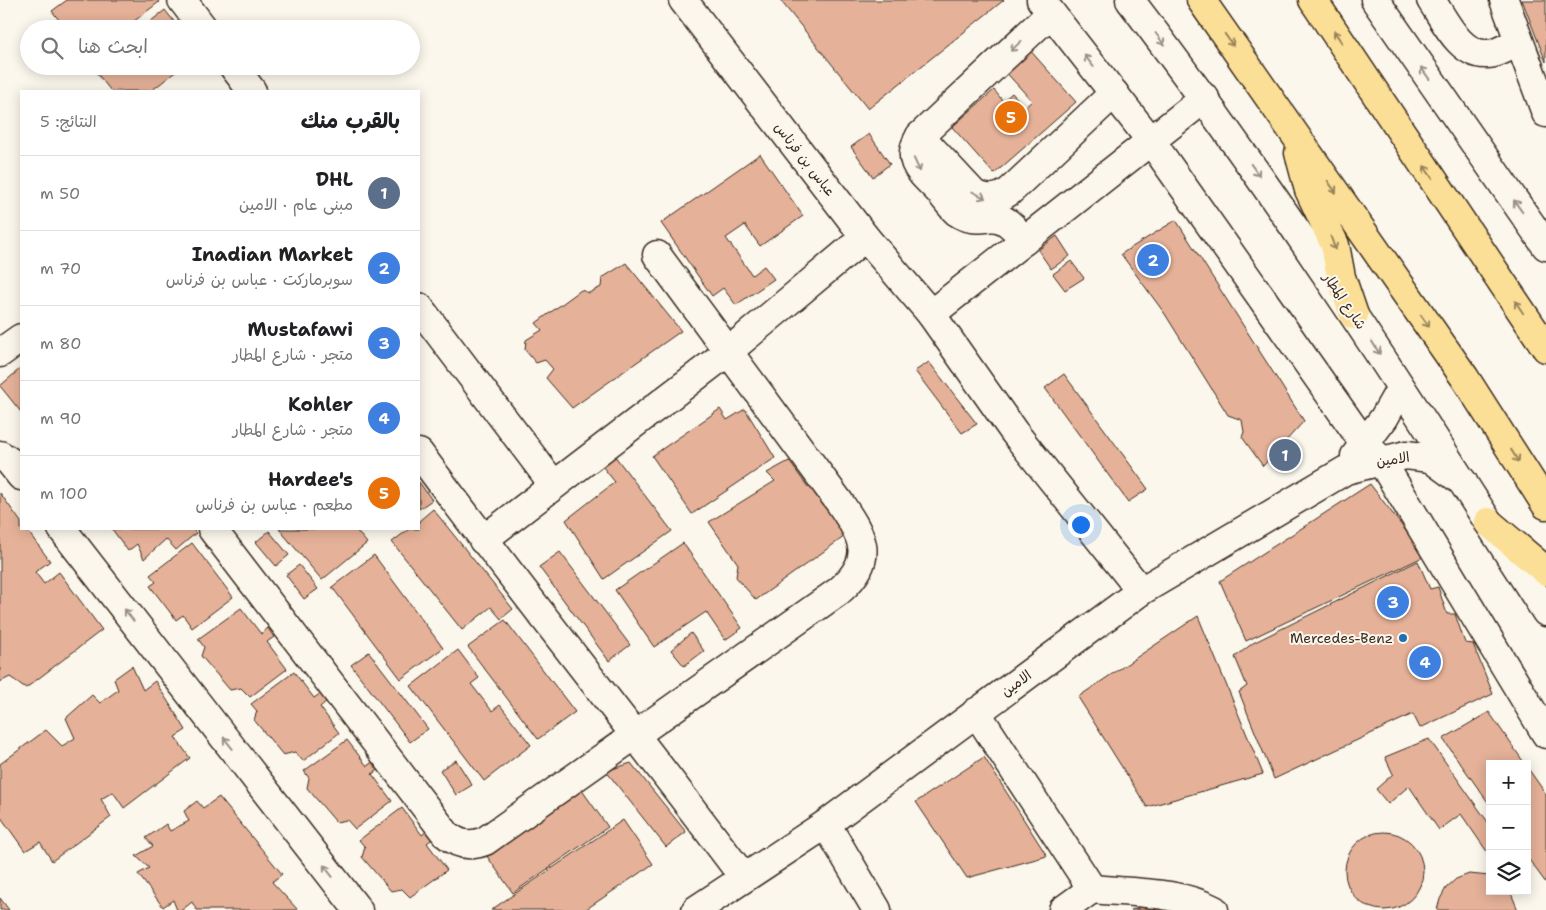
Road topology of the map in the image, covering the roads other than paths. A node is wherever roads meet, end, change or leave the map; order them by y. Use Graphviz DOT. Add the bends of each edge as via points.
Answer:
graph roads {
  1 [pos="182,0"];
  2 [pos="683,0"];
  3 [pos="1130,0"];
  4 [pos="1201,0"];
  5 [pos="1313,0"];
  6 [pos="1374,0"];
  7 [pos="1431,0"];
  8 [pos="1504,0"];
  9 [pos="1046,6"];
  10 [pos="197,20"];
  11 [pos="1519,41"];
  12 [pos="240,75"];
  13 [pos="251,90"];
  14 [pos="1114,93"];
  15 [pos="1205,98"];
  16 [pos="1546,113"];
  17 [pos="1293,132"];
  18 [pos="920,136"];
  19 [pos="1151,141"];
  20 [pos="1026,176"];
  21 [pos="1018,232"];
  22 [pos="865,237"];
  23 [pos="1546,246"];
  24 [pos="657,256"];
  25 [pos="420,309"];
  26 [pos="932,314"];
  27 [pos="1354,315"];
  28 [pos="20,339"];
  29 [pos="1546,348"];
  30 [pos="729,351"];
  31 [pos="0,353"];
  32 [pos="1401,388"];
  33 [pos="1372,451"];
  34 [pos="420,454"];
  35 [pos="0,455"];
  36 [pos="20,475"];
  37 [pos="1462,482"];
  38 [pos="553,484"];
  39 [pos="1546,505"];
  40 [pos="1488,522"];
  41 [pos="63,530"];
  42 [pos="213,530"];
  43 [pos="483,540"];
  44 [pos="1546,571"];
  45 [pos="1141,591"];
  46 [pos="1546,612"];
  47 [pos="976,712"];
  48 [pos="1546,734"];
  49 [pos="637,735"];
  50 [pos="826,824"];
  51 [pos="744,878"];
  52 [pos="1092,890"];
  53 [pos="358,910"];
  54 [pos="696,910"];
  55 [pos="877,910"];
  56 [pos="1063,910"];
  57 [pos="1214,910"];
  1 -- 10 [label="street"];
  2 -- 22 [label="street, عباس بن فرناس"];
  3 -- 15 [label="street, شارع المطار, one-way"];
  4 -- 17 [label="highway, one-way"];
  29 -- 5 [label="highway, one-way"];
  23 -- 6 [label="street, one-way"];
  7 -- 11 [label="street" via="1459,41 1475,53 1486,55"];
  8 -- 11 [label="street"];
  14 -- 9 [label="street, one-way"];
  9 -- 18 [label="street, one-way"];
  11 -- 16 [label="street"];
  12 -- 13 [label="street"];
  14 -- 19 [label="street"];
  14 -- 20 [label="street"];
  15 -- 19 [label="street"];
  15 -- 27 [label="street, شارع المطار, one-way"];
  17 -- 27 [label="highway, one-way" via="1309,190 1335,245 1341,277"];
  17 -- 39 [label="highway, one-way" via="1465,378"];
  18 -- 20 [label="street, one-way" via="978,197 1002,197"];
  18 -- 21 [label="street, one-way" via="913,153 918,169 958,212 1002,218"];
  19 -- 21 [label="street"];
  19 -- 33 [label="street"];
  20 -- 21 [label="street" via="1016,199"];
  21 -- 26 [label="street"];
  22 -- 26 [label="street, عباس بن فرناس"];
  22 -- 30 [label="street"];
  24 -- 30 [label="street"];
  25 -- 38 [label="street"];
  26 -- 45 [label="street, عباس بن فرناس" via="1014,432"];
  27 -- 32 [label="street, شارع المطار, one-way"];
  28 -- 31 [label="street"];
  30 -- 38 [label="street"];
  30 -- 49 [label="street" via="860,532 864,554 854,578 839,591"];
  32 -- 33 [label="street, الامين" via="1384,418"];
  32 -- 37 [label="street, شارع المطار"];
  33 -- 37 [label="street, الامين" via="1430,458"];
  33 -- 45 [label="street, الامين" via="1346,470"];
  33 -- 48 [label="street"];
  34 -- 43 [label="street"];
  35 -- 36 [label="street"];
  37 -- 40 [label="street, شارع المطار"];
  38 -- 43 [label="street"];
  40 -- 44 [label="highway"];
  40 -- 46 [label="street, شارع المطار"];
  53 -- 41 [label="street, one-way"];
  42 -- 49 [label="street" via="446,834 460,844 485,841"];
  43 -- 49 [label="street"];
  45 -- 47 [label="street, الامين"];
  47 -- 50 [label="street, الامين"];
  47 -- 52 [label="street"];
  49 -- 51 [label="street"];
  50 -- 51 [label="street, الامين"];
  50 -- 55 [label="street"];
  51 -- 54 [label="street, الامين"];
  52 -- 56 [label="street"];
  52 -- 57 [label="street" via="1168,896"];
}
